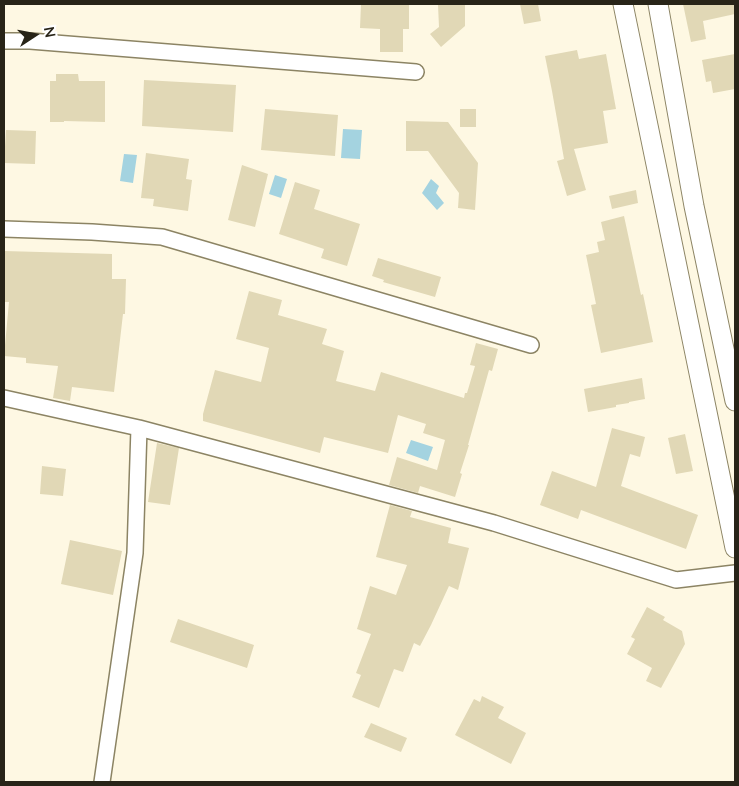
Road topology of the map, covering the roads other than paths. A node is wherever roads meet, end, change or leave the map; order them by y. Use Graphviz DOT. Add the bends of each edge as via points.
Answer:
graph roads {
  1 [pos="623,4"];
  2 [pos="658,4"];
  3 [pos="4,41"];
  4 [pos="416,72"];
  5 [pos="4,229"];
  6 [pos="531,345"];
  7 [pos="4,398"];
  8 [pos="735,401"];
  9 [pos="139,428"];
  10 [pos="735,548"];
  11 [pos="735,573"];
  12 [pos="102,782"];
  1 -- 10 [label="street"];
  2 -- 8 [label="street" via="694,206"];
  3 -- 4 [label="street"];
  5 -- 6 [label="street" via="162,237"];
  7 -- 9 [label="street"];
  9 -- 11 [label="street" via="494,523 676,580"];
  9 -- 12 [label="street" via="135,553"];
}
